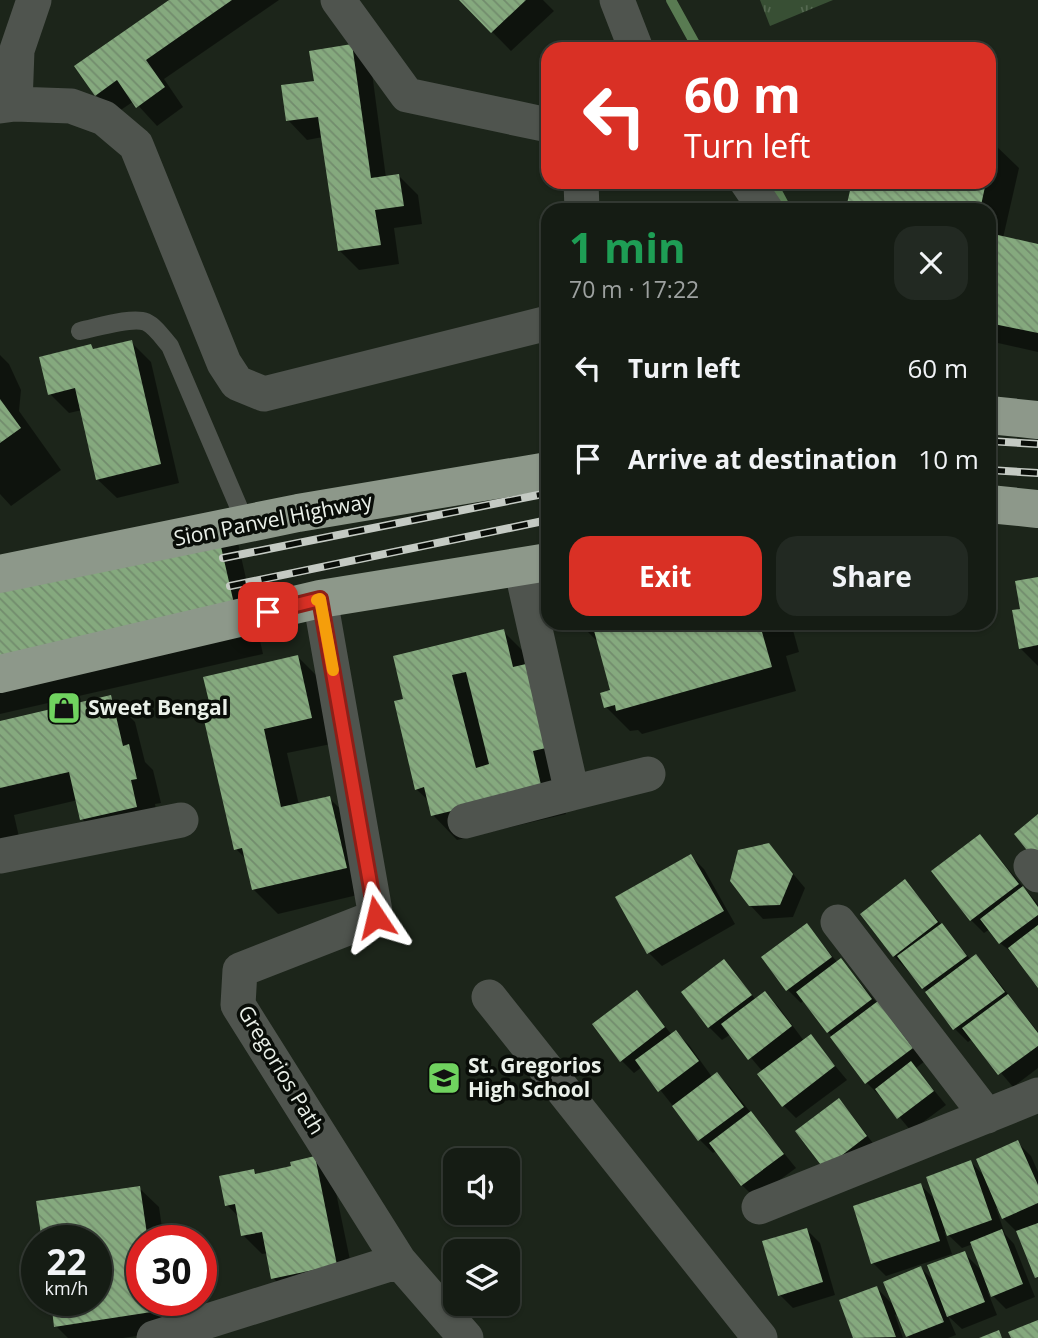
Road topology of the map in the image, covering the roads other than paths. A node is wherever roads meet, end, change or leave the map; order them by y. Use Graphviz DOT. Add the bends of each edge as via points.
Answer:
graph roads {
  1 [pos="34,0"];
  2 [pos="338,0"];
  3 [pos="617,0"];
  4 [pos="633,42"];
  5 [pos="7,105"];
  6 [pos="541,124"];
  7 [pos="541,325"];
  8 [pos="80,331"];
  9 [pos="996,416"];
  10 [pos="1038,420"];
  11 [pos="541,472"];
  12 [pos="996,505"];
  13 [pos="1038,509"];
  14 [pos="246,524"];
  15 [pos="535,564"];
  16 [pos="0,574"];
  17 [pos="320,599"];
  18 [pos="541,601"];
  19 [pos="546,630"];
  20 [pos="0,674"];
  21 [pos="648,774"];
  22 [pos="572,793"];
  23 [pos="181,820"];
  24 [pos="466,821"];
  25 [pos="0,856"];
  26 [pos="838,922"];
  27 [pos="489,997"];
  28 [pos="1036,1101"];
  29 [pos="987,1116"];
  30 [pos="759,1207"];
  31 [pos="398,1261"];
  32 [pos="154,1338"];
  33 [pos="466,1338"];
  34 [pos="760,1338"];
  1 -- 5 [label="street" via="16,50"];
  2 -- 6 [label="street" via="407,95"];
  3 -- 4 [label="street"];
  5 -- 7 [label="street" via="71,106 104,118 136,145 224,363 237,383 264,394"];
  8 -- 14 [label="lane" via="134,320 147,322 160,334 170,346"];
  9 -- 10 [label="highway"];
  11 -- 14 [label="highway, Sion Panvel Highway"];
  12 -- 13 [label="highway"];
  14 -- 16 [label="highway, Sion Panvel Highway"];
  15 -- 17 [label="highway"];
  15 -- 18 [label="street"];
  17 -- 20 [label="highway"];
  17 -- 31 [label="street, Gregorios Path" via="376,917 240,970 238,1005"];
  19 -- 22 [label="street"];
  21 -- 22 [label="street"];
  22 -- 24 [label="street"];
  23 -- 25 [label="street"];
  26 -- 29 [label="street"];
  27 -- 34 [label="street"];
  28 -- 29 [label="street"];
  29 -- 30 [label="street"];
  31 -- 32 [label="street"];
  31 -- 33 [label="street, Gregorios Path"];
}
